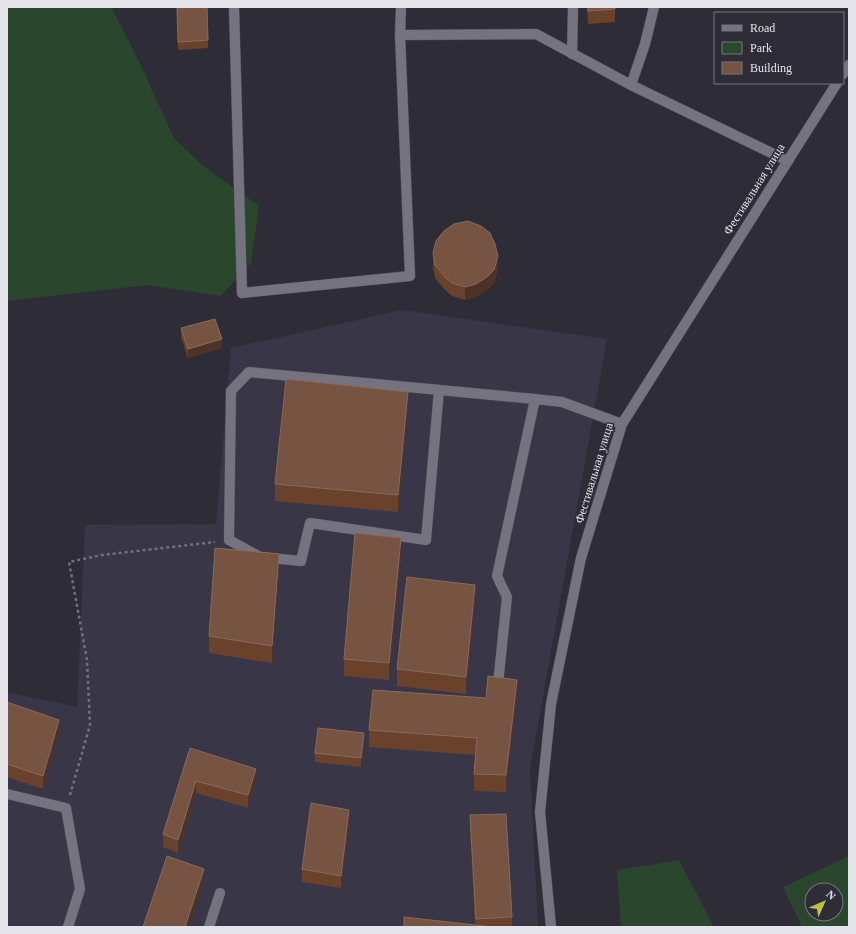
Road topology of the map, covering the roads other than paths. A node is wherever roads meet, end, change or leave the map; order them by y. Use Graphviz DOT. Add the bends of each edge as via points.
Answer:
graph roads {
  1 [pos="234,7"];
  2 [pos="401,7"];
  3 [pos="573,7"];
  4 [pos="654,7"];
  5 [pos="400,35"];
  6 [pos="572,54"];
  7 [pos="836,84"];
  8 [pos="631,85"];
  9 [pos="788,161"];
  10 [pos="439,390"];
  11 [pos="535,399"];
  12 [pos="622,424"];
  13 [pos="498,684"];
  14 [pos="7,794"];
  15 [pos="220,893"];
  16 [pos="68,927"];
  17 [pos="209,927"];
  18 [pos="551,927"];
  1 -- 5 [label="main road" via="242,293 410,276"];
  2 -- 5 [label="main road"];
  3 -- 6 [label="main road"];
  4 -- 8 [label="main road"];
  5 -- 6 [label="main road" via="536,34"];
  6 -- 8 [label="main road"];
  7 -- 9 [label="main road, Фестивальная улица"];
  8 -- 9 [label="main road"];
  9 -- 12 [label="main road, Фестивальная улица"];
  10 -- 10 [label="main road" via="249,372 231,391 229,540 260,557 301,561 310,523 426,540"];
  10 -- 11 [label="main road"];
  11 -- 12 [label="main road" via="562,402"];
  11 -- 13 [label="main road" via="498,576 507,597"];
  12 -- 18 [label="main road, Фестивальная улица" via="581,558 551,704 540,812"];
  14 -- 16 [label="main road" via="66,808 80,889"];
  15 -- 17 [label="main road"];
}
